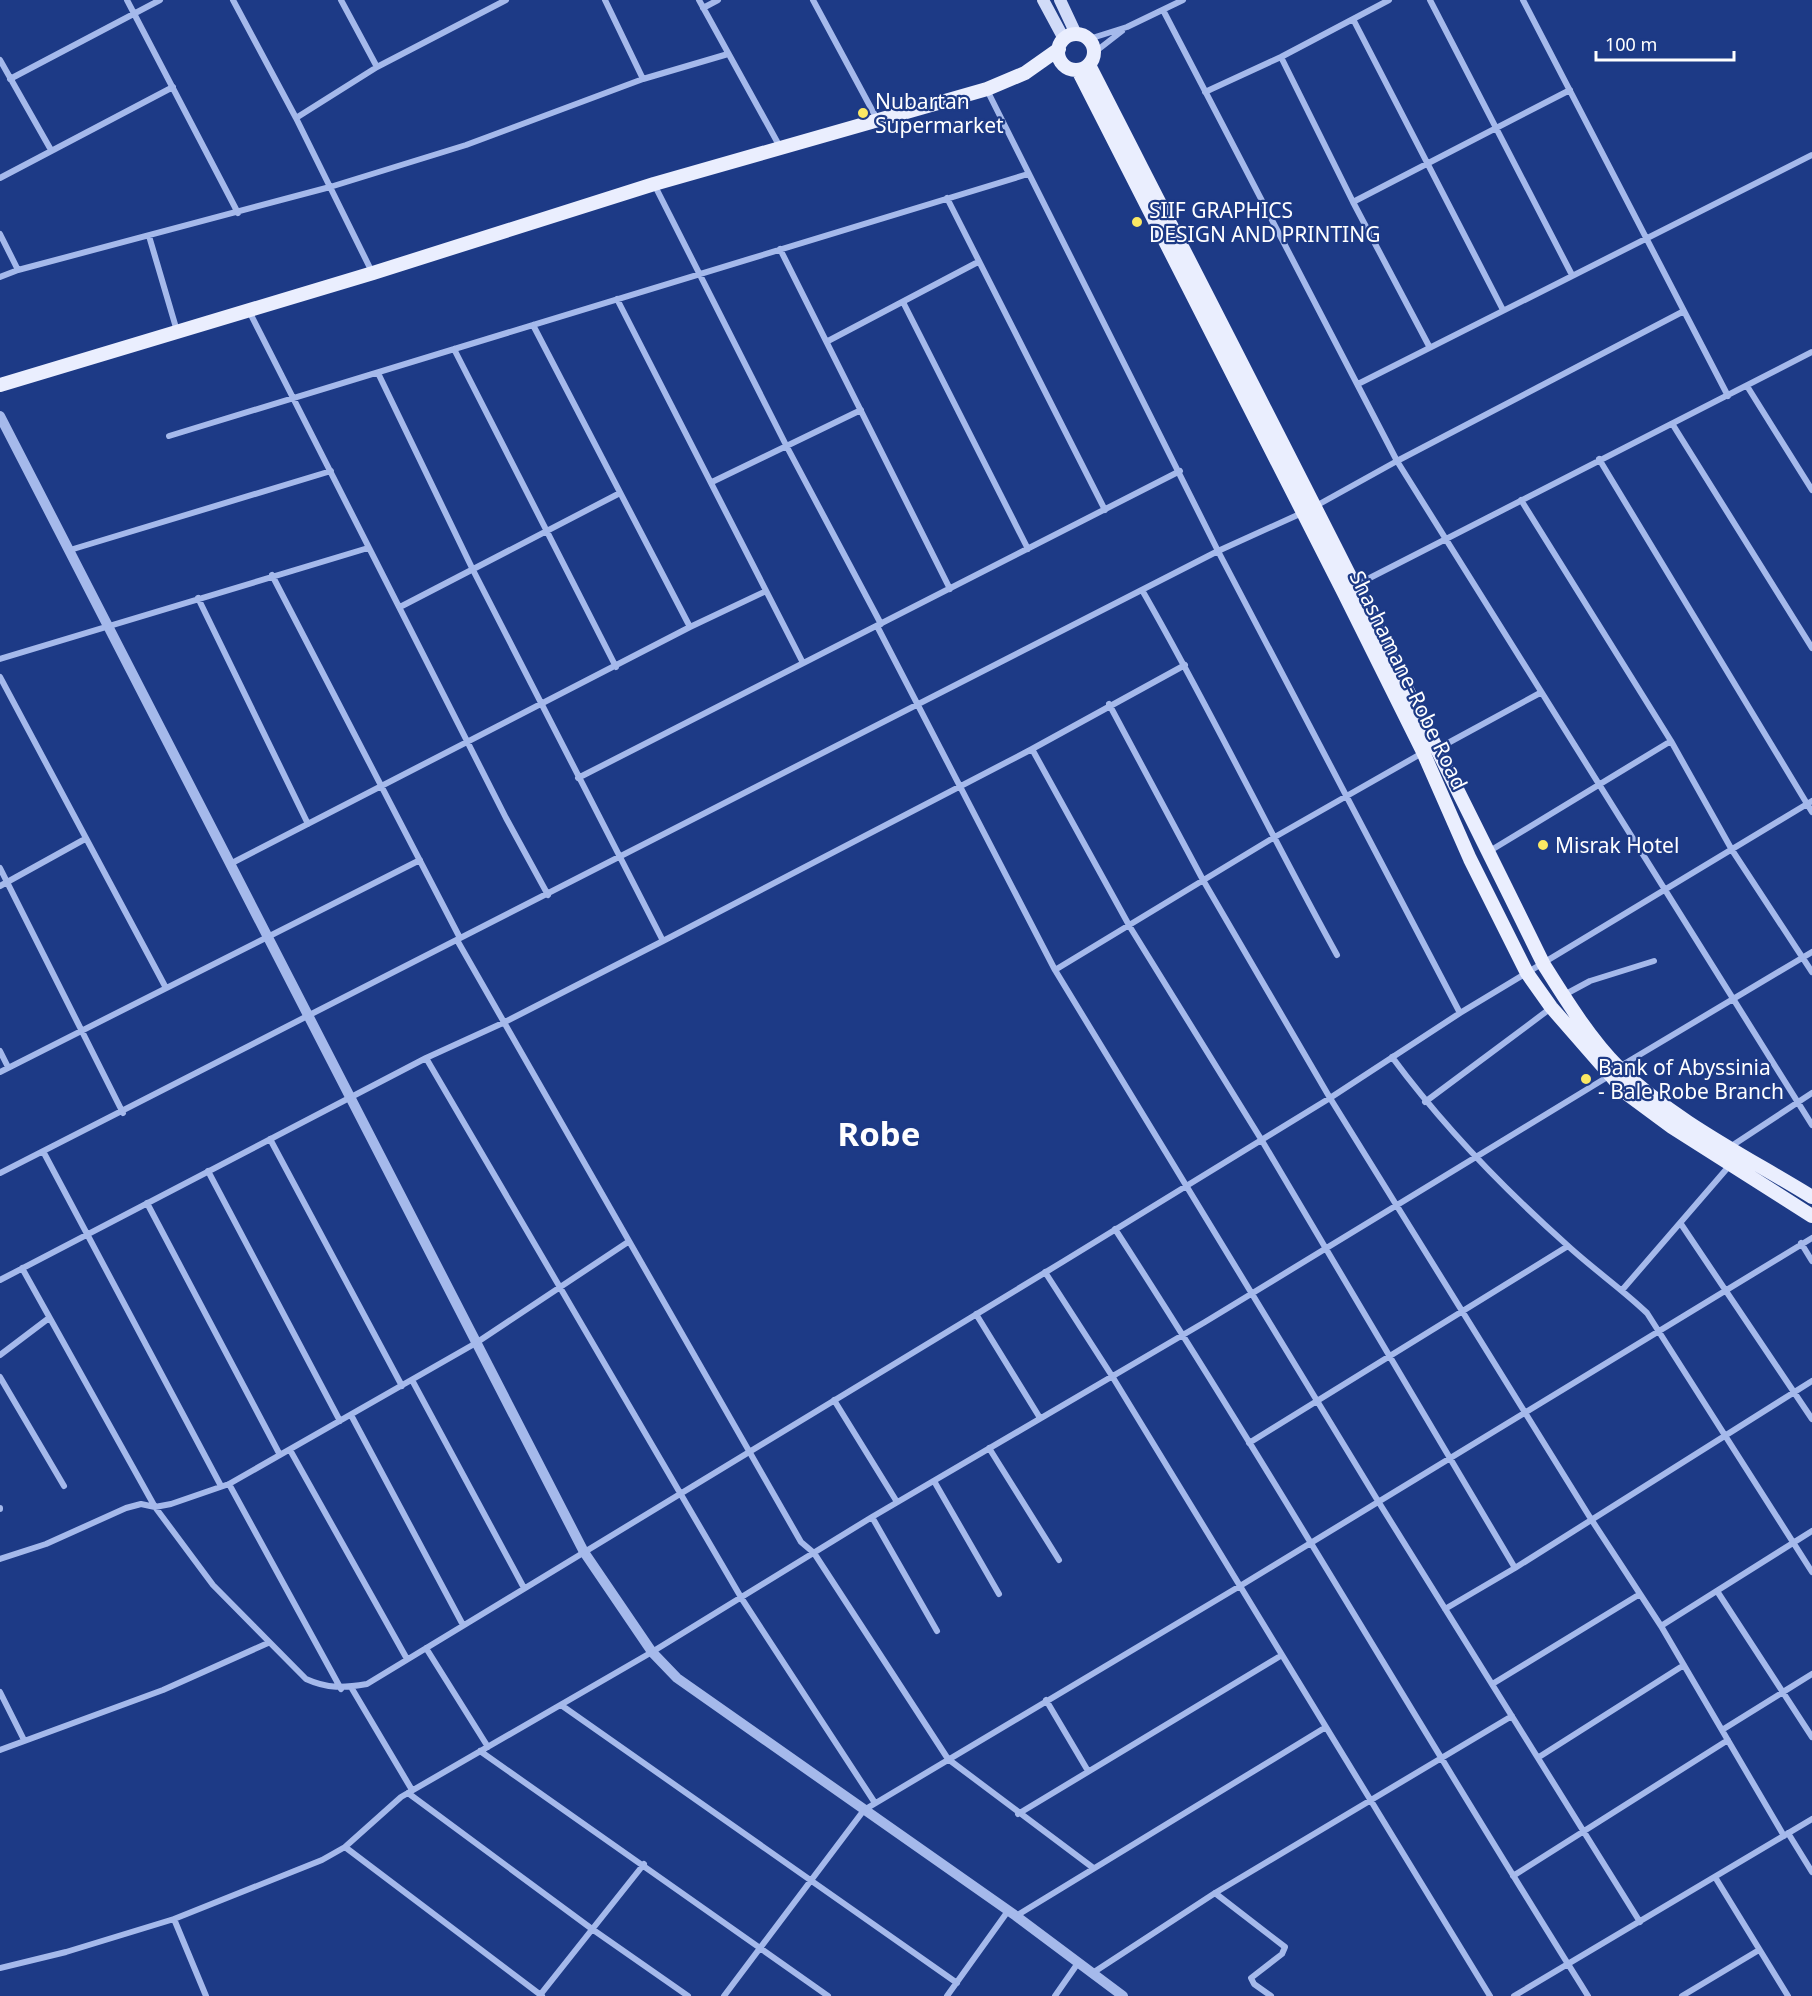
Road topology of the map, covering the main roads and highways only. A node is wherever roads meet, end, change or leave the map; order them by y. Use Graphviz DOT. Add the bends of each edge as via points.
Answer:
graph roads {
  1 [pos="1043,0"];
  2 [pos="1060,0"];
  3 [pos="1076,42"];
  4 [pos="1077,67"];
  5 [pos="1025,73"];
  6 [pos="0,385"];
  7 [pos="1308,510"];
  8 [pos="1430,751"];
  9 [pos="1614,1071"];
  10 [pos="1812,1197"];
  11 [pos="1812,1216"];
  1 -- 3 [label="main road"];
  2 -- 3 [label="main road"];
  3 -- 4 [label="main road"];
  3 -- 4 [label="main road, Shashamane-Robe Road" via="1059,57"];
  3 -- 5 [label="main road"];
  4 -- 5 [label="main road"];
  4 -- 7 [label="main road, Shashamane-Robe Road"];
  5 -- 6 [label="main road" via="987,89 654,184"];
  7 -- 8 [label="main road, Shashamane-Robe Road"];
  7 -- 8 [label="main road, Shashamane-Robe Road" via="1356,585"];
  8 -- 9 [label="main road, Shashamane-Robe Road" via="1488,852 1544,965"];
  8 -- 9 [label="main road, Shashamane-Robe Road" via="1470,859 1527,973 1551,1007"];
  9 -- 10 [label="main road, Shashamane-Robe Road"];
  9 -- 11 [label="main road, Shashamane-Robe Road" via="1626,1093 1672,1127"];
}
